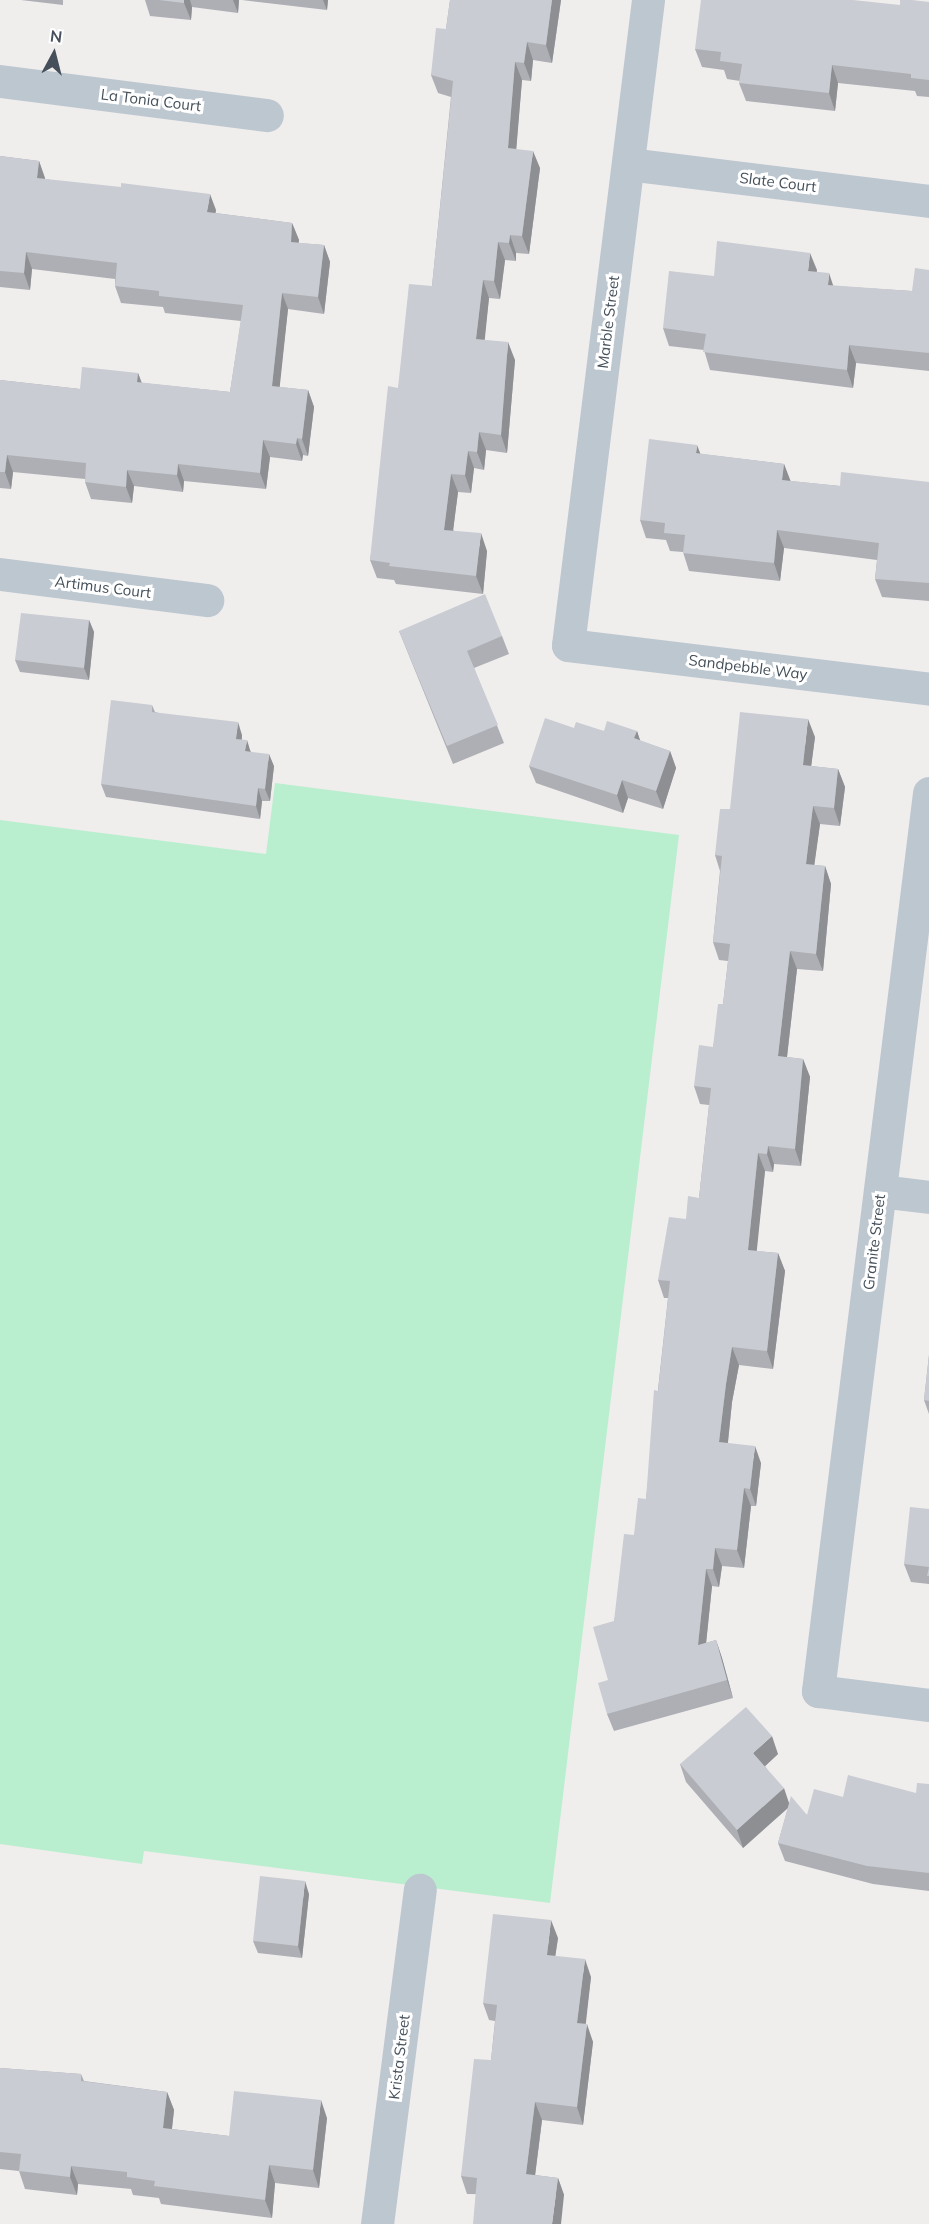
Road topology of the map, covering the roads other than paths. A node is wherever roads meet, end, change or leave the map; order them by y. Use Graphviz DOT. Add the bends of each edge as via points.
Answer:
graph roads {
  1 [pos="648,0"];
  2 [pos="0,81"];
  3 [pos="267,115"];
  4 [pos="628,164"];
  5 [pos="929,201"];
  6 [pos="0,574"];
  7 [pos="207,600"];
  8 [pos="568,645"];
  9 [pos="929,689"];
  10 [pos="929,793"];
  11 [pos="880,1191"];
  12 [pos="929,1197"];
  13 [pos="929,1705"];
  14 [pos="420,1890"];
  15 [pos="377,2224"];
  1 -- 4 [label="street, Marble Street"];
  2 -- 3 [label="street, La Tonia Court"];
  4 -- 5 [label="street, Slate Court"];
  4 -- 8 [label="street, Marble Street"];
  6 -- 7 [label="street, Artimus Court"];
  8 -- 9 [label="street, Sandpebble Way"];
  10 -- 11 [label="street, Granite Street"];
  11 -- 12 [label="street"];
  11 -- 13 [label="street, Granite Street" via="818,1691"];
  14 -- 15 [label="street, Krista Street"];
}
